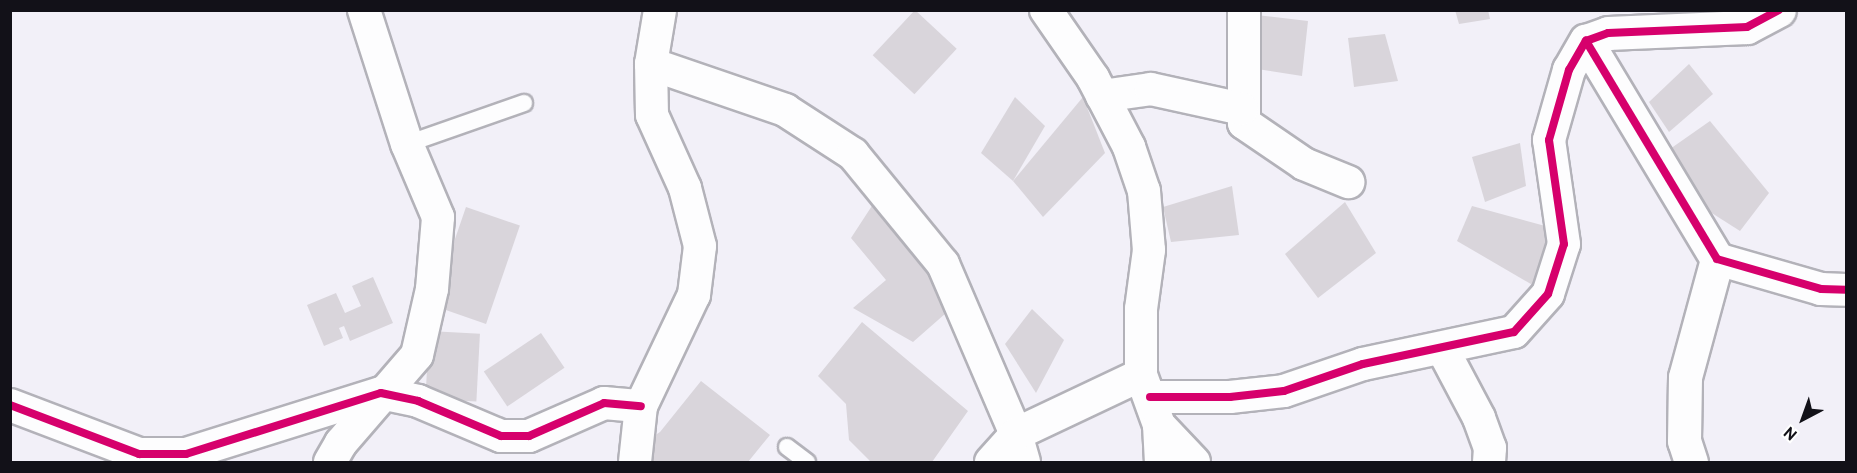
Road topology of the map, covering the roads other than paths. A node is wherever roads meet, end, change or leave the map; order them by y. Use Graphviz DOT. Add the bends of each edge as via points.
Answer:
graph roads {
  1 [pos="364,10"];
  2 [pos="660,10"];
  3 [pos="1046,10"];
  4 [pos="1244,10"];
  5 [pos="1779,10"];
  6 [pos="1586,41"];
  7 [pos="651,64"];
  8 [pos="1102,96"];
  9 [pos="524,103"];
  10 [pos="1242,109"];
  11 [pos="407,144"];
  12 [pos="1348,182"];
  13 [pos="1717,259"];
  14 [pos="1846,290"];
  15 [pos="1442,348"];
  16 [pos="381,393"];
  17 [pos="1150,399"];
  18 [pos="10,405"];
  19 [pos="641,406"];
  20 [pos="787,447"];
  21 [pos="1020,448"];
  22 [pos="330,462"];
  23 [pos="635,462"];
  24 [pos="807,462"];
  25 [pos="991,462"];
  26 [pos="1161,462"];
  27 [pos="1194,462"];
  28 [pos="1489,462"];
  29 [pos="1691,462"];
  1 -- 11 [label="street"];
  2 -- 7 [label="street"];
  3 -- 8 [label="street"];
  4 -- 10 [label="street"];
  5 -- 6 [label="street" via="1747,27 1608,33"];
  6 -- 13 [label="street"];
  6 -- 15 [label="street" via="1569,70 1549,140 1564,244 1548,294 1514,332"];
  7 -- 19 [label="street" via="652,115 685,188 700,246 694,295"];
  7 -- 21 [label="street" via="785,110 853,154 943,264"];
  8 -- 10 [label="street" via="1151,89"];
  8 -- 17 [label="street" via="1129,147 1144,191 1149,250 1141,309"];
  9 -- 11 [label="lane"];
  10 -- 12 [label="street" via="1244,123 1254,132 1304,164"];
  11 -- 16 [label="street" via="438,218 432,290 417,355"];
  13 -- 14 [label="street" via="1821,289"];
  13 -- 29 [label="street" via="1685,377 1684,441"];
  15 -- 17 [label="street" via="1363,364 1284,390 1230,397"];
  15 -- 28 [label="street" via="1479,418 1490,448"];
  16 -- 18 [label="street" via="186,454 139,454"];
  16 -- 19 [label="street" via="418,401 501,436 529,436 604,403"];
  16 -- 22 [label="street"];
  17 -- 21 [label="street"];
  17 -- 26 [label="street"];
  17 -- 27 [label="street"];
  19 -- 23 [label="street"];
  20 -- 24 [label="lane"];
  21 -- 25 [label="street"];
}
